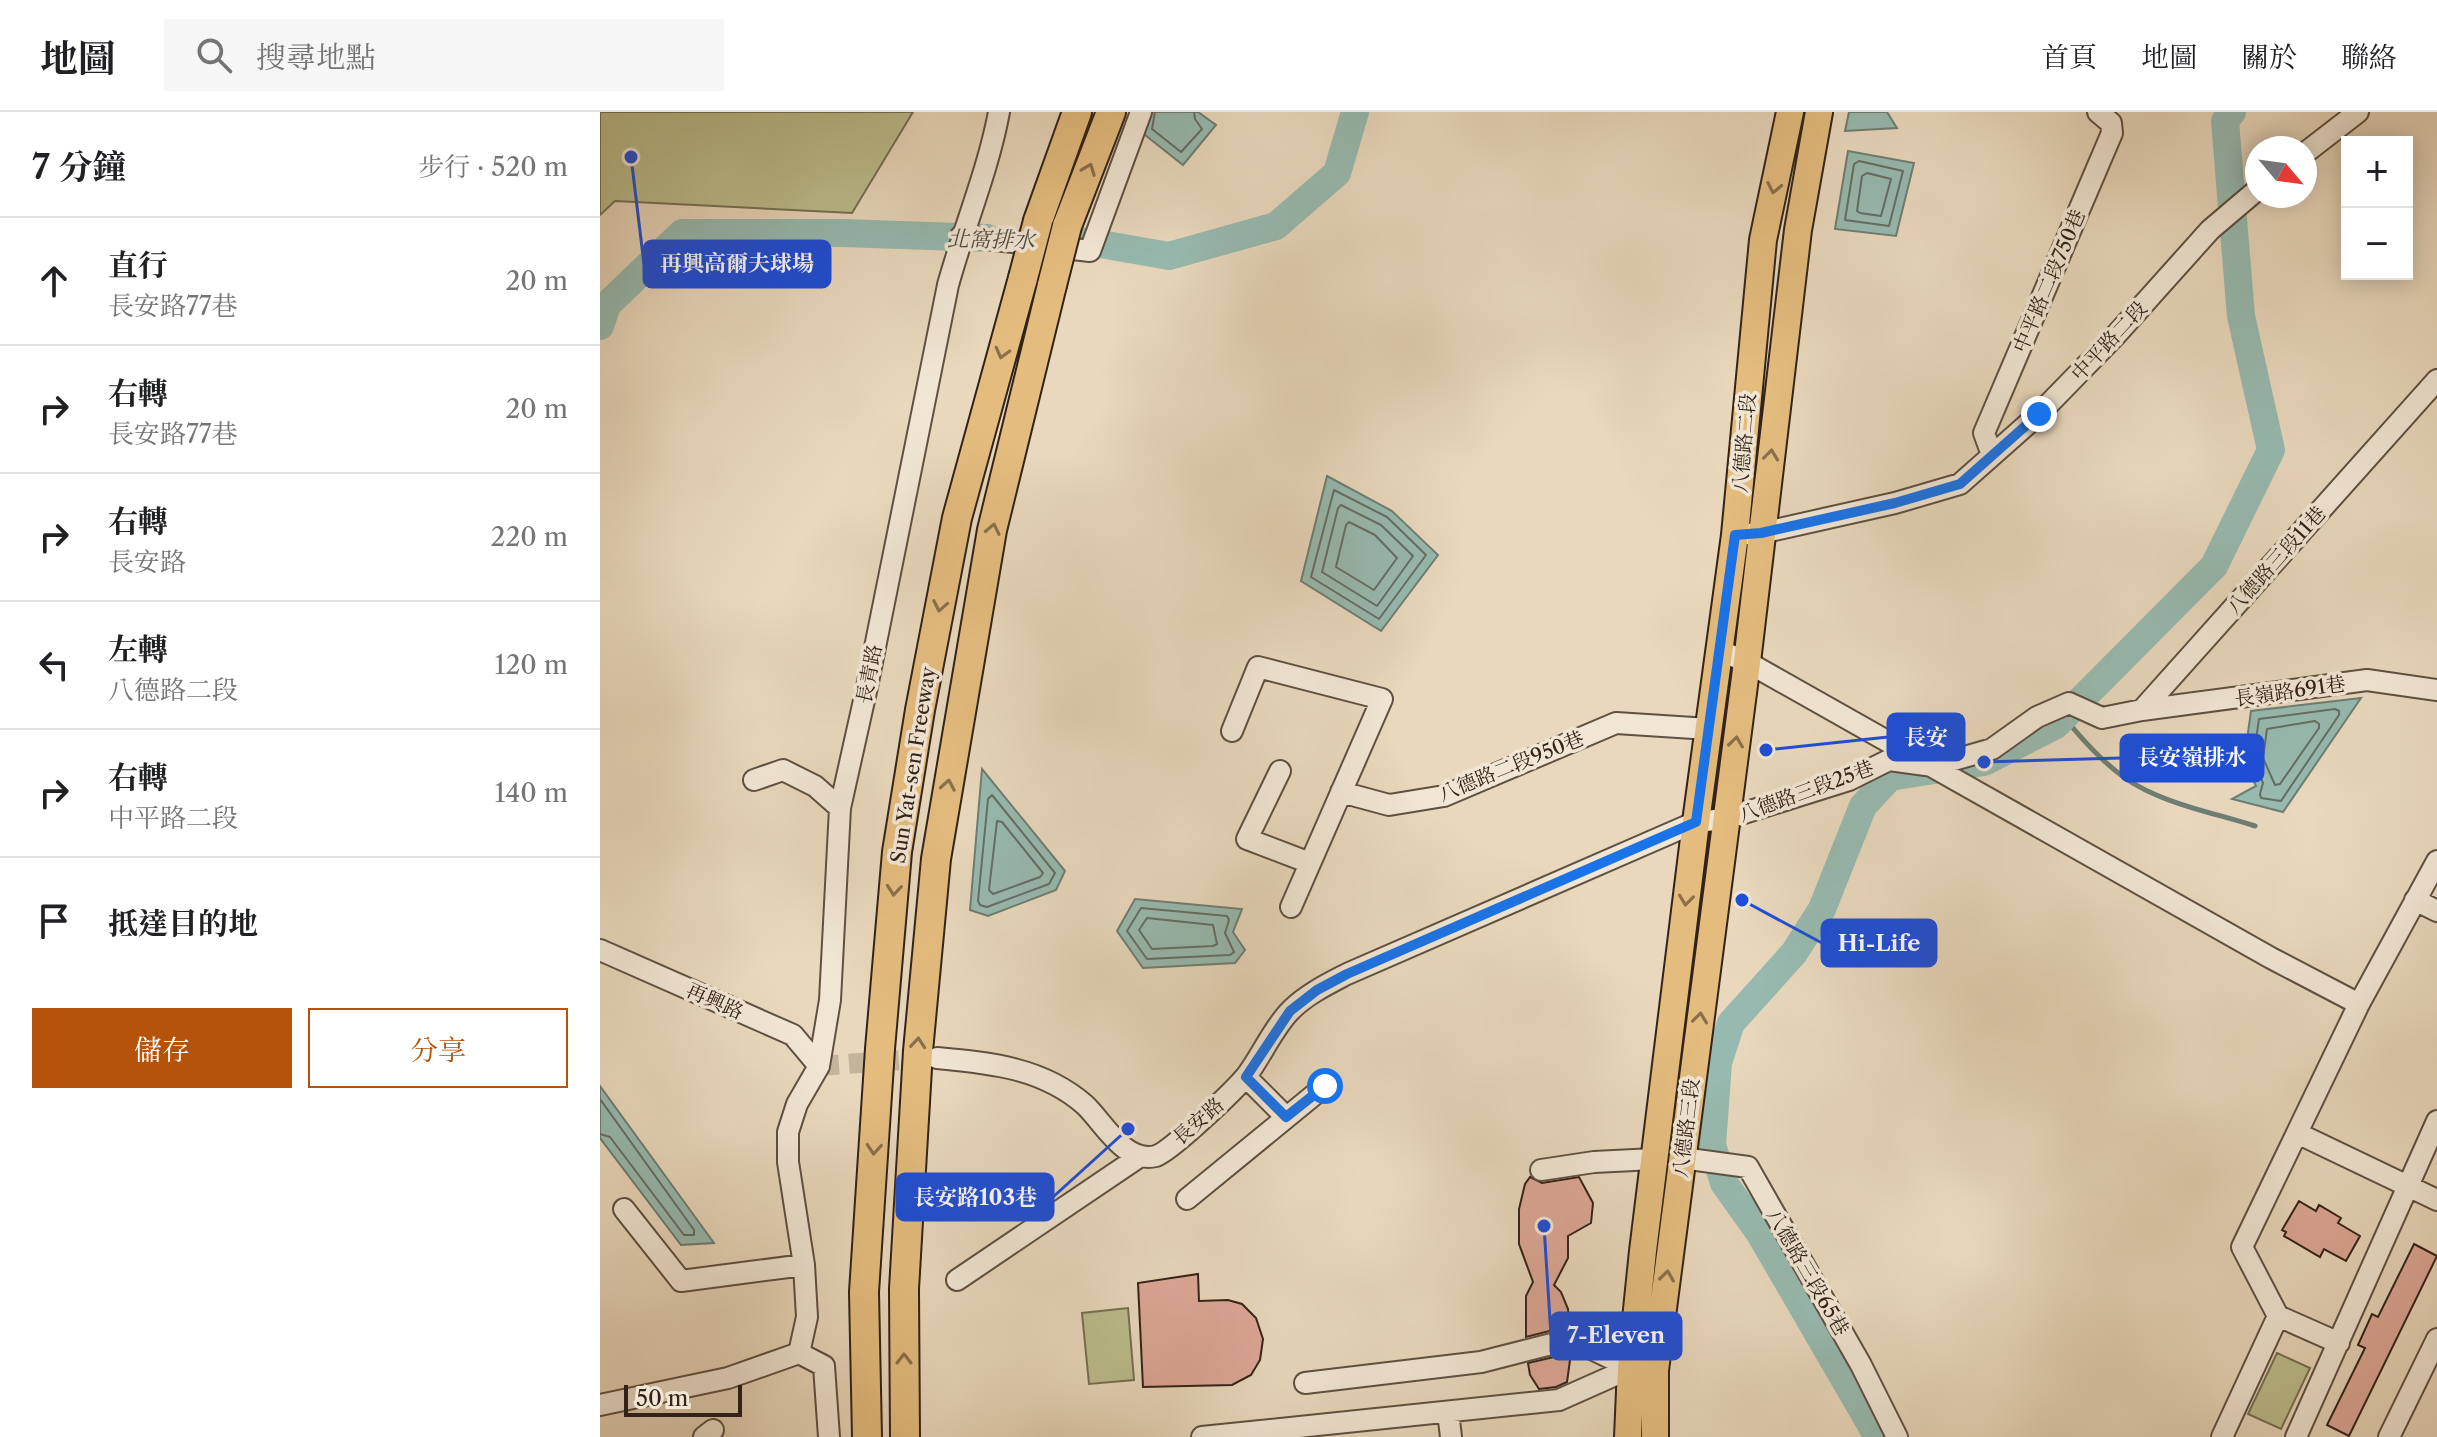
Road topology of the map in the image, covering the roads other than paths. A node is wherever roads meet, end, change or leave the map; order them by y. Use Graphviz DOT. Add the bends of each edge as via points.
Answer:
graph roads {
  1 [pos="999,112"];
  2 [pos="1077,112"];
  3 [pos="1111,112"];
  4 [pos="1141,112"];
  5 [pos="1790,112"];
  6 [pos="1819,112"];
  7 [pos="2098,112"];
  8 [pos="2358,112"];
  9 [pos="2317,144"];
  10 [pos="2245,200"];
  11 [pos="961,236"];
  12 [pos="2437,380"];
  13 [pos="1992,455"];
  14 [pos="1748,534"];
  15 [pos="1721,651"];
  16 [pos="1747,662"];
  17 [pos="2437,690"];
  18 [pos="2142,710"];
  19 [pos="1709,729"];
  20 [pos="1232,731"];
  21 [pos="1933,766"];
  22 [pos="1280,771"];
  23 [pos="754,780"];
  24 [pos="1341,792"];
  25 [pos="840,808"];
  26 [pos="1725,819"];
  27 [pos="1696,822"];
  28 [pos="2437,861"];
  29 [pos="1310,863"];
  30 [pos="2415,900"];
  31 [pos="1291,907"];
  32 [pos="2437,911"];
  33 [pos="600,950"];
  34 [pos="2359,1004"];
  35 [pos="937,1058"];
  36 [pos="819,1066"];
  37 [pos="1246,1077"];
  38 [pos="1325,1086"];
  39 [pos="1286,1117"];
  40 [pos="2437,1121"];
  41 [pos="2297,1133"];
  42 [pos="1139,1157"];
  43 [pos="1682,1158"];
  44 [pos="1654,1159"];
  45 [pos="1541,1170"];
  46 [pos="2407,1185"];
  47 [pos="1187,1199"];
  48 [pos="2437,1200"];
  49 [pos="624,1209"];
  50 [pos="804,1265"];
  51 [pos="957,1280"];
  52 [pos="2278,1316"];
  53 [pos="2437,1339"];
  54 [pos="2339,1343"];
  55 [pos="799,1353"];
  56 [pos="1643,1369"];
  57 [pos="1305,1383"];
  58 [pos="600,1405"];
  59 [pos="1448,1412"];
  60 [pos="1253,1434"];
  61 [pos="2224,1436"];
  62 [pos="829,1437"];
  63 [pos="867,1437"];
  64 [pos="905,1437"];
  65 [pos="1202,1437"];
  66 [pos="1451,1437"];
  67 [pos="1628,1437"];
  68 [pos="1655,1437"];
  69 [pos="1897,1437"];
  70 [pos="2296,1437"];
  71 [pos="2389,1437"];
  1 -- 11 [label="street"];
  2 -- 63 [label="highway, Sun Yat-sen Freeway, one-way, bridge" via="1038,221 957,518 897,852 864,1292"];
  64 -- 3 [label="highway, Sun Yat-sen Freeway, one-way, bridge" via="904,1289 936,859 992,530 1067,226"];
  4 -- 11 [label="street" via="1090,251"];
  5 -- 14 [label="main road, 八德路二段, one-way" via="1763,240"];
  14 -- 6 [label="main road, 八德路二段, one-way"];
  7 -- 13 [label="street, 中平路二段750巷" via="2111,123 2112,133 1984,433"];
  8 -- 9 [label="street"];
  10 -- 13 [label="street, 中平路二段" via="2210,230 2039,414"];
  11 -- 25 [label="street, 長青路"];
  12 -- 18 [label="street, 八德路三段11巷"];
  13 -- 14 [label="street, 中平路二段" via="1960,484"];
  14 -- 15 [label="main road, 八德路二段"];
  14 -- 16 [label="main road, 八德路二段"];
  15 -- 16 [label="street"];
  15 -- 19 [label="main road, 八德路二段"];
  16 -- 21 [label="street"];
  26 -- 16 [label="main road, 八德路二段, one-way"];
  17 -- 18 [label="street, 長嶺路691巷" via="2367,680"];
  18 -- 21 [label="street" via="2102,718 2069,703 2037,717 1992,749"];
  19 -- 24 [label="street, 八德路二段950巷" via="1616,723 1444,796 1389,805"];
  19 -- 27 [label="main road, 八德路二段"];
  20 -- 24 [label="street" via="1258,667 1382,699"];
  21 -- 26 [label="street, 八德路三段25巷" via="1889,760 1849,780"];
  21 -- 34 [label="street"];
  22 -- 29 [label="street" via="1247,839"];
  23 -- 25 [label="street" via="783,770 815,786"];
  24 -- 29 [label="street"];
  25 -- 36 [label="street, 長青路" via="830,1000"];
  26 -- 27 [label="street, 八德路三段25巷"];
  43 -- 26 [label="main road, 八德路三段, one-way"];
  27 -- 37 [label="street, 長安路" via="1317,990 1290,1011"];
  27 -- 44 [label="main road, 八德路三段, one-way"];
  28 -- 30 [label="street"];
  29 -- 31 [label="street"];
  30 -- 32 [label="street"];
  30 -- 34 [label="street"];
  33 -- 36 [label="street, 再興路" via="793,1035"];
  34 -- 41 [label="street"];
  35 -- 42 [label="street" via="1004,1065 1063,1088"];
  36 -- 50 [label="street" via="788,1132"];
  37 -- 39 [label="street"];
  37 -- 42 [label="street, 長安路" via="1157,1156"];
  38 -- 39 [label="street"];
  39 -- 47 [label="street"];
  40 -- 46 [label="street"];
  41 -- 46 [label="street"];
  41 -- 52 [label="street" via="2242,1247"];
  42 -- 51 [label="street, 長安路"];
  56 -- 43 [label="main road, 八德路三段, one-way"];
  43 -- 69 [label="street, 八德路三段65巷" via="1748,1167"];
  44 -- 45 [label="street"];
  44 -- 56 [label="main road, 八德路三段"];
  46 -- 48 [label="street"];
  46 -- 54 [label="street"];
  49 -- 50 [label="street" via="681,1281"];
  50 -- 55 [label="street" via="807,1317"];
  52 -- 54 [label="street"];
  52 -- 61 [label="street"];
  53 -- 71 [label="street"];
  54 -- 70 [label="street"];
  55 -- 58 [label="street" via="728,1378"];
  55 -- 62 [label="street" via="824,1366"];
  56 -- 57 [label="street" via="1571,1339 1481,1362"];
  56 -- 59 [label="street" via="1559,1400"];
  56 -- 67 [label="main road, 八德路三段"];
  56 -- 68 [label="main road, 八德路三段"];
  59 -- 60 [label="street"];
  59 -- 66 [label="street"];
  60 -- 65 [label="street"];
}
